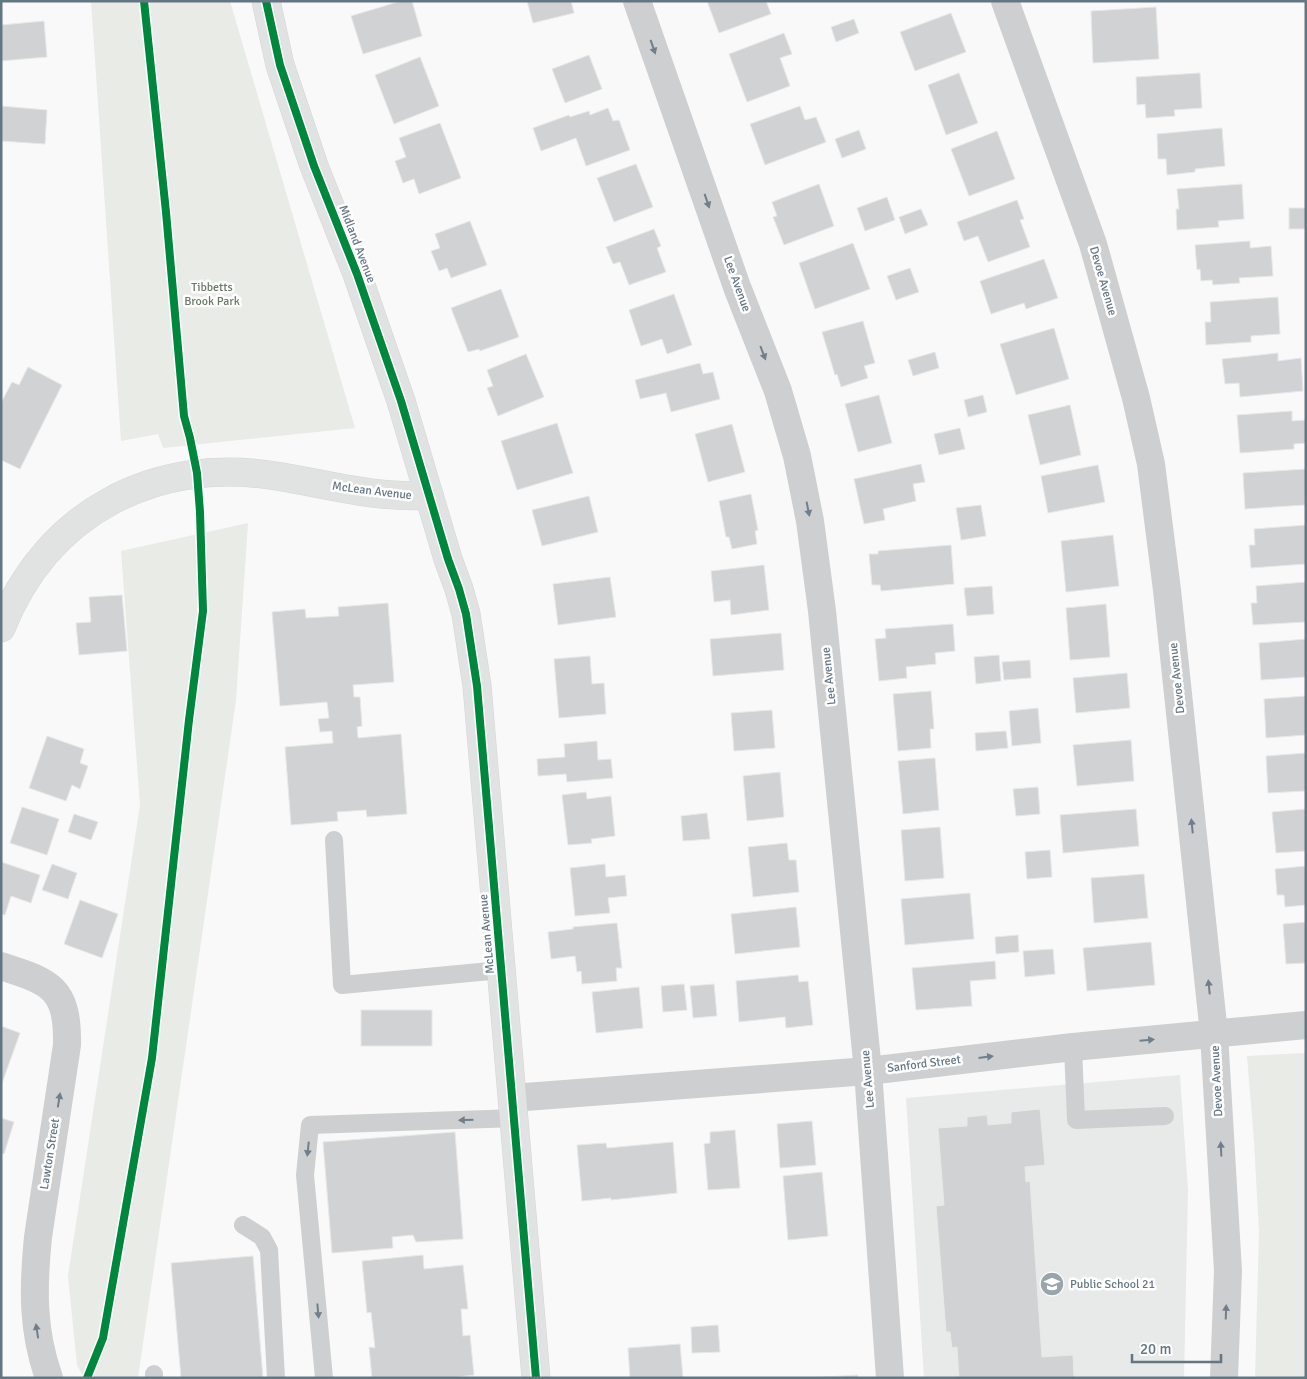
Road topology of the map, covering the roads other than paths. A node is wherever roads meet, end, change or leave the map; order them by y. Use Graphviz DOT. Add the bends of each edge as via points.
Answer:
graph roads {
  1 [pos="266,1"];
  2 [pos="637,1"];
  3 [pos="1005,1"];
  4 [pos="429,495"];
  5 [pos="1,628"];
  6 [pos="334,840"];
  7 [pos="1,966"];
  8 [pos="501,970"];
  9 [pos="1306,1025"];
  10 [pos="1214,1034"];
  11 [pos="1073,1047"];
  12 [pos="868,1071"];
  13 [pos="513,1108"];
  14 [pos="1165,1116"];
  15 [pos="243,1225"];
  16 [pos="49,1378"];
  17 [pos="276,1378"];
  18 [pos="324,1378"];
  19 [pos="536,1378"];
  20 [pos="890,1378"];
  21 [pos="1224,1378"];
  1 -- 4 [label="street, Midland Avenue" via="280,65 314,166 357,274"];
  2 -- 12 [label="street, Lee Avenue, one-way" via="737,286 778,391 797,456 822,611"];
  10 -- 3 [label="street, Devoe Avenue, one-way" via="1151,464 1093,244"];
  4 -- 5 [label="street, McLean Avenue" via="377,494 251,473 197,473 147,484 126,492 67,531 20,588"];
  4 -- 8 [label="street, McLean Avenue" via="459,589 473,652"];
  6 -- 8 [label="lane" via="342,985"];
  16 -- 7 [label="street, Lawton Street, one-way" via="36,1322 35,1266 67,1029 65,1013 52,988"];
  8 -- 13 [label="street, McLean Avenue"];
  9 -- 10 [label="street, Sanford Street"];
  11 -- 10 [label="street, Sanford Street, one-way"];
  21 -- 10 [label="street, Devoe Avenue, one-way" via="1228,1271"];
  12 -- 11 [label="street, Sanford Street, one-way"];
  11 -- 14 [label="lane" via="1076,1120"];
  12 -- 13 [label="street, Sanford Street"];
  12 -- 20 [label="street, Lee Avenue"];
  13 -- 18 [label="lane, one-way" via="310,1125 305,1175"];
  13 -- 19 [label="street, McLean Avenue"];
  15 -- 17 [label="lane" via="262,1237 269,1250"];
}
